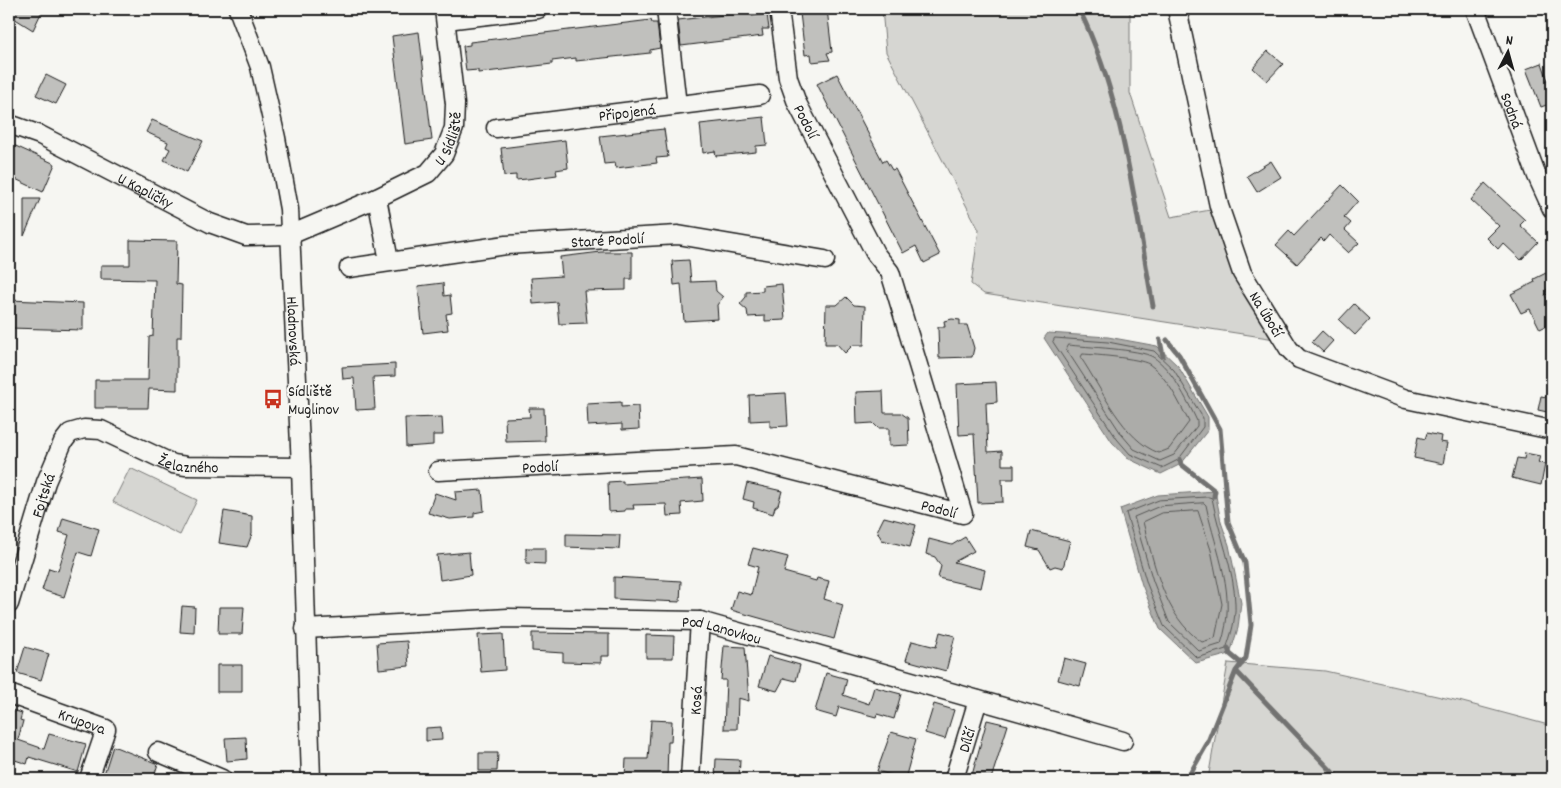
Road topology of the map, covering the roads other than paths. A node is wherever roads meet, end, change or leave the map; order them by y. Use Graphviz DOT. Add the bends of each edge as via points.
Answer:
graph roads {
  1 [pos="238,9"];
  2 [pos="538,9"];
  3 [pos="666,9"];
  4 [pos="779,9"];
  5 [pos="1177,9"];
  6 [pos="1475,9"];
  7 [pos="445,14"];
  8 [pos="760,95"];
  9 [pos="677,105"];
  10 [pos="9,124"];
  11 [pos="496,128"];
  12 [pos="377,198"];
  13 [pos="1552,209"];
  14 [pos="290,235"];
  15 [pos="825,260"];
  16 [pos="389,261"];
  17 [pos="349,268"];
  18 [pos="84,429"];
  19 [pos="1552,430"];
  20 [pos="300,467"];
  21 [pos="438,470"];
  22 [pos="9,604"];
  23 [pos="700,621"];
  24 [pos="305,629"];
  25 [pos="9,694"];
  26 [pos="978,700"];
  27 [pos="1123,741"];
  28 [pos="158,752"];
  29 [pos="89,779"];
  30 [pos="222,779"];
  31 [pos="311,779"];
  32 [pos="690,779"];
  33 [pos="954,779"];
  1 -- 14 [label="street, Hladnovská" via="260,67 289,209"];
  2 -- 7 [label="street"];
  3 -- 9 [label="street"];
  4 -- 21 [label="street, Podolí" via="788,78 797,103 875,253 890,272 963,514 736,456"];
  5 -- 19 [label="street, Na Úbočí" via="1219,206 1242,273 1289,349 1299,359 1406,399"];
  6 -- 13 [label="street, Sodná"];
  7 -- 12 [label="street, U Sídliště" via="455,104 454,128 444,154 428,173"];
  8 -- 9 [label="street, Připojená"];
  9 -- 11 [label="street, Připojená"];
  10 -- 14 [label="street, U Kapličky" via="40,135 210,223 246,236"];
  12 -- 14 [label="street, U Sídliště"];
  12 -- 16 [label="street"];
  14 -- 20 [label="street, Hladnovská"];
  15 -- 16 [label="street, Staré Podolí" via="678,235 506,245"];
  16 -- 17 [label="street, Staré Podolí"];
  18 -- 20 [label="street, Želazného" via="101,430 173,464"];
  18 -- 22 [label="street, Fojtská" via="70,434 62,442 46,482"];
  20 -- 24 [label="street, Hladnovská"];
  23 -- 24 [label="street, Pod Lanovkou" via="508,618"];
  23 -- 26 [label="street, Pod Lanovkou"];
  23 -- 32 [label="street, Kosá"];
  24 -- 31 [label="street, Hladnovská"];
  25 -- 29 [label="street, Krupova" via="106,729"];
  26 -- 27 [label="street, Pod Lanovkou"];
  26 -- 33 [label="street, Dílčí"];
  28 -- 30 [label="street"];
}
